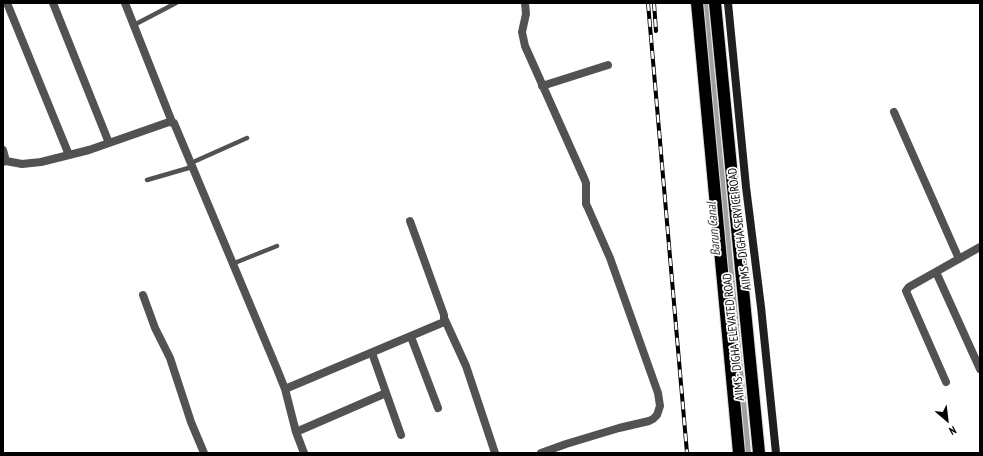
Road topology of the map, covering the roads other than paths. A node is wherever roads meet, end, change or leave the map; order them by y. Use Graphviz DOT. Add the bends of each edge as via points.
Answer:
graph roads {
  1 [pos="7,3"];
  2 [pos="53,3"];
  3 [pos="125,3"];
  4 [pos="176,3"];
  5 [pos="525,3"];
  6 [pos="697,3"];
  7 [pos="715,3"];
  8 [pos="728,3"];
  9 [pos="134,25"];
  10 [pos="608,65"];
  11 [pos="542,86"];
  12 [pos="894,112"];
  13 [pos="172,122"];
  14 [pos="247,138"];
  15 [pos="109,143"];
  16 [pos="3,150"];
  17 [pos="69,155"];
  18 [pos="5,162"];
  19 [pos="191,165"];
  20 [pos="147,180"];
  21 [pos="410,221"];
  22 [pos="278,246"];
  23 [pos="980,247"];
  24 [pos="959,259"];
  25 [pos="232,264"];
  26 [pos="936,272"];
  27 [pos="143,295"];
  28 [pos="445,320"];
  29 [pos="411,337"];
  30 [pos="372,353"];
  31 [pos="980,369"];
  32 [pos="946,382"];
  33 [pos="285,389"];
  34 [pos="386,393"];
  35 [pos="438,408"];
  36 [pos="296,432"];
  37 [pos="401,435"];
  38 [pos="204,453"];
  39 [pos="304,453"];
  40 [pos="495,453"];
  41 [pos="541,453"];
  42 [pos="739,453"];
  43 [pos="760,453"];
  44 [pos="776,453"];
  1 -- 17 [label="street"];
  2 -- 15 [label="street"];
  3 -- 9 [label="street"];
  4 -- 9 [label="lane"];
  5 -- 11 [label="street" via="523,39"];
  6 -- 42 [label="highway, AIIMS- DIGHA ELEVATED ROAD"];
  7 -- 43 [label="highway, AIIMS- DIGHA ELEVATED ROAD"];
  8 -- 44 [label="main road, AIIMS - DIGHA SERVICE ROAD"];
  9 -- 13 [label="street"];
  10 -- 11 [label="street"];
  11 -- 41 [label="street" via="586,183 586,204 610,258 658,393 660,406 657,415 649,421 611,430"];
  12 -- 24 [label="street"];
  13 -- 15 [label="street"];
  13 -- 19 [label="street" via="176,125"];
  14 -- 19 [label="lane"];
  15 -- 17 [label="street"];
  16 -- 18 [label="street"];
  17 -- 18 [label="street" via="30,164"];
  19 -- 20 [label="lane"];
  19 -- 25 [label="street"];
  21 -- 28 [label="street"];
  22 -- 25 [label="lane"];
  23 -- 24 [label="street"];
  24 -- 26 [label="street"];
  25 -- 33 [label="street"];
  26 -- 31 [label="street"];
  26 -- 32 [label="street" via="909,286 906,291"];
  27 -- 38 [label="street" via="170,358"];
  28 -- 29 [label="street"];
  28 -- 40 [label="street" via="466,366"];
  29 -- 30 [label="street"];
  29 -- 35 [label="street"];
  30 -- 33 [label="street"];
  30 -- 34 [label="street"];
  33 -- 36 [label="street"];
  34 -- 36 [label="street"];
  34 -- 37 [label="street"];
  36 -- 39 [label="street"];
}
